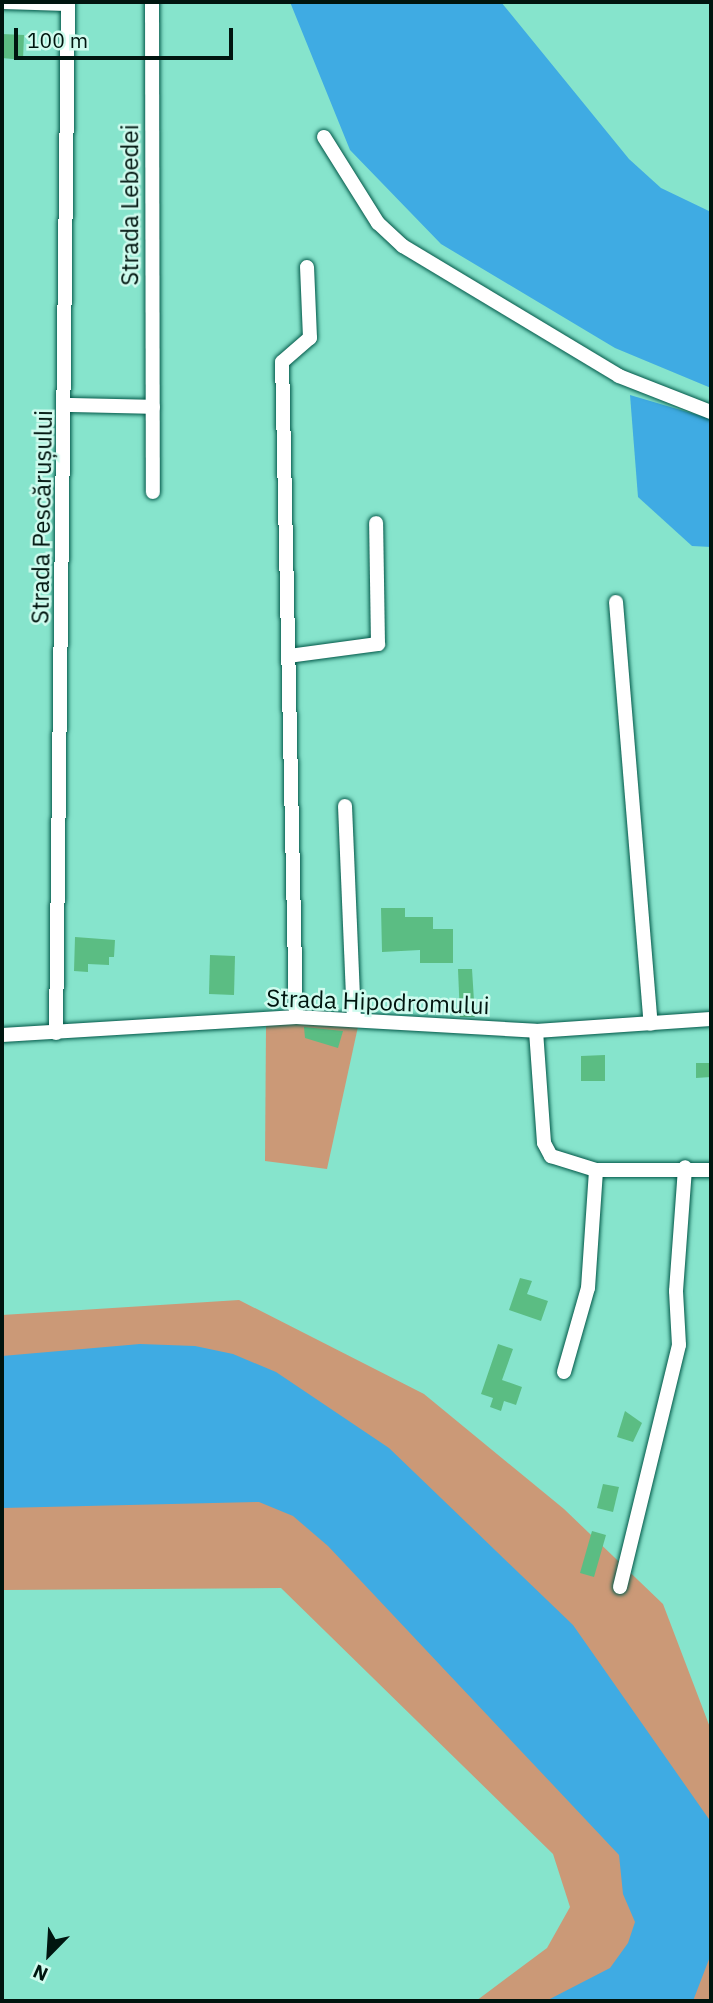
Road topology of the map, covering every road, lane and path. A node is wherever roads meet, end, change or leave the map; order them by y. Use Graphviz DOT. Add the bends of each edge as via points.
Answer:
graph roads {
  1 [pos="2,2"];
  2 [pos="152,2"];
  3 [pos="68,3"];
  4 [pos="324,137"];
  5 [pos="307,267"];
  6 [pos="67,405"];
  7 [pos="153,407"];
  8 [pos="711,412"];
  9 [pos="153,492"];
  10 [pos="376,523"];
  11 [pos="616,602"];
  12 [pos="289,656"];
  13 [pos="345,806"];
  14 [pos="296,1017"];
  15 [pos="711,1019"];
  16 [pos="354,1020"];
  17 [pos="651,1024"];
  18 [pos="536,1031"];
  19 [pos="56,1033"];
  20 [pos="2,1035"];
  21 [pos="685,1167"];
  22 [pos="596,1170"];
  23 [pos="711,1170"];
  24 [pos="564,1372"];
  25 [pos="620,1587"];
  1 -- 3 [label="street"];
  2 -- 7 [label="street, Strada Lebedei"];
  3 -- 6 [label="street, Strada Pescărușului"];
  4 -- 8 [label="street" via="378,223 404,246 619,376"];
  5 -- 12 [label="street" via="310,338 282,362"];
  6 -- 7 [label="street"];
  6 -- 19 [label="street, Strada Pescărușului"];
  7 -- 9 [label="street, Strada Lebedei"];
  10 -- 12 [label="street" via="378,644"];
  11 -- 17 [label="street"];
  12 -- 14 [label="street"];
  13 -- 16 [label="street"];
  14 -- 16 [label="street, Strada Hipodromului"];
  14 -- 19 [label="street, Strada Hipodromului"];
  15 -- 17 [label="street, Strada Hipodromului"];
  16 -- 18 [label="street, Strada Hipodromului"];
  17 -- 18 [label="street, Strada Hipodromului"];
  18 -- 22 [label="street" via="544,1143 551,1157"];
  19 -- 20 [label="street, Strada Hipodromului"];
  21 -- 22 [label="street"];
  21 -- 23 [label="street"];
  21 -- 25 [label="street" via="676,1291 679,1345"];
  22 -- 24 [label="street" via="588,1288"];
}
